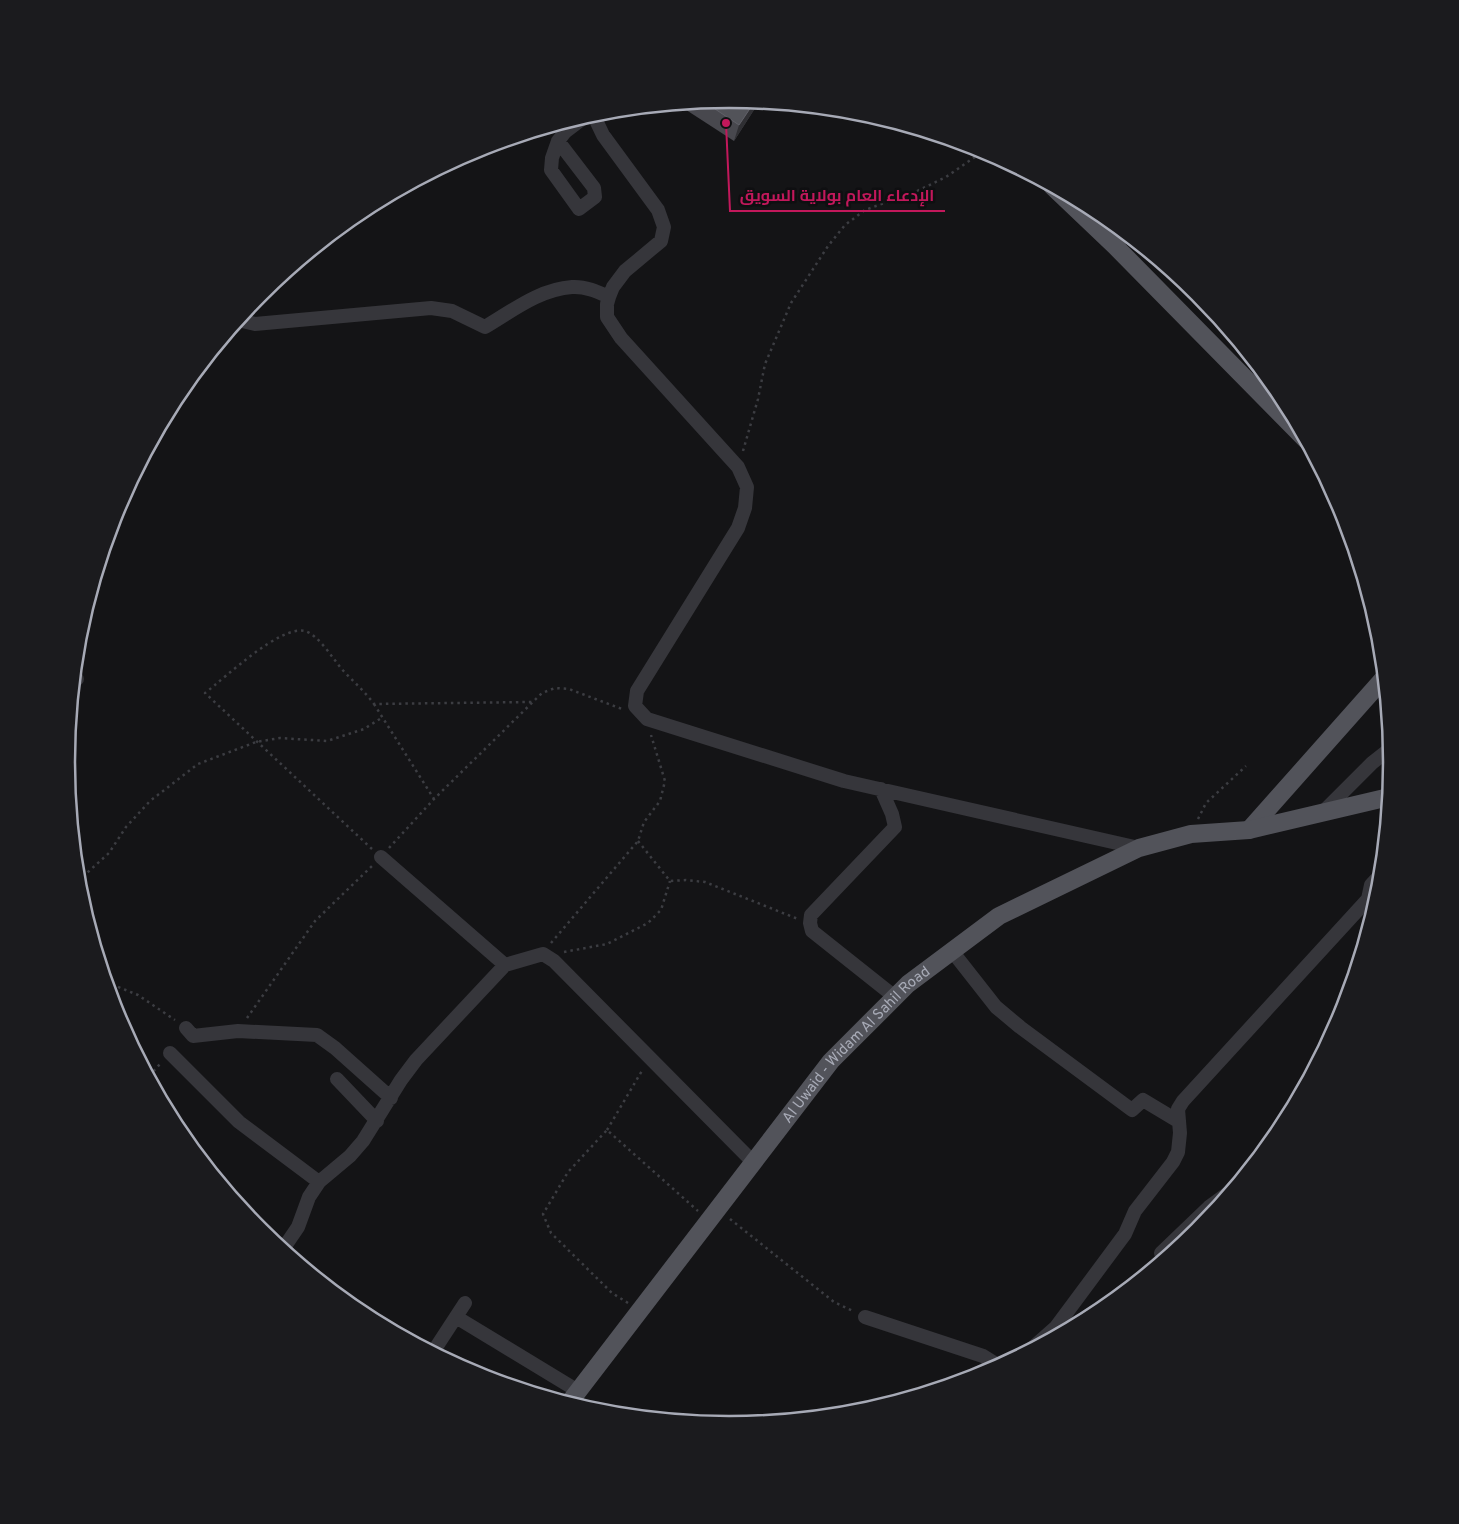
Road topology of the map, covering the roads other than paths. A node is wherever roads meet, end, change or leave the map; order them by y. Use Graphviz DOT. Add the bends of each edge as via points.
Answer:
graph roads {
  1 [pos="596,121"];
  2 [pos="571,127"];
  3 [pos="558,141"];
  4 [pos="1093,218"];
  5 [pos="1103,225"];
  6 [pos="1102,234"];
  7 [pos="1120,240"];
  8 [pos="609,297"];
  9 [pos="245,322"];
  10 [pos="1287,419"];
  11 [pos="1379,684"];
  12 [pos="1384,754"];
  13 [pos="881,789"];
  14 [pos="1383,798"];
  15 [pos="1320,814"];
  16 [pos="1249,830"];
  17 [pos="1139,848"];
  18 [pos="381,857"];
  19 [pos="1367,909"];
  20 [pos="952,951"];
  21 [pos="504,965"];
  22 [pos="895,997"];
  23 [pos="186,1028"];
  24 [pos="170,1053"];
  25 [pos="337,1079"];
  26 [pos="391,1098"];
  27 [pos="377,1120"];
  28 [pos="1178,1121"];
  29 [pos="753,1162"];
  30 [pos="319,1182"];
  31 [pos="1212,1204"];
  32 [pos="287,1243"];
  33 [pos="1161,1253"];
  34 [pos="465,1303"];
  35 [pos="456,1317"];
  36 [pos="865,1317"];
  37 [pos="1049,1333"];
  38 [pos="436,1347"];
  39 [pos="992,1362"];
  40 [pos="573,1397"];
  1 -- 8 [label="street" via="658,210 664,226 661,241 625,271"];
  2 -- 3 [label="street"];
  4 -- 6 [label="main road"];
  5 -- 6 [label="street"];
  6 -- 7 [label="main road"];
  7 -- 10 [label="main road"];
  8 -- 9 [label="street" via="592,289 572,287 540,294 485,326 452,311 430,308 255,324"];
  8 -- 13 [label="street" via="607,316 621,338 738,466 747,487 745,508 738,528 637,690 635,706 647,719"];
  11 -- 16 [label="main road"];
  12 -- 15 [label="street"];
  13 -- 17 [label="street"];
  13 -- 22 [label="street" via="895,827 811,915 810,923 812,931"];
  14 -- 15 [label="main road, Al Uwaid - Widam Al Sahil Road"];
  15 -- 16 [label="main road, Al Uwaid - Widam Al Sahil Road"];
  16 -- 17 [label="main road, Al Uwaid - Widam Al Sahil Road" via="1191,834"];
  17 -- 20 [label="main road, Al Uwaid - Widam Al Sahil Road" via="999,916"];
  18 -- 21 [label="street"];
  19 -- 28 [label="street" via="1183,1101 1178,1109"];
  20 -- 22 [label="main road, Al Uwaid - Widam Al Sahil Road"];
  20 -- 28 [label="street" via="996,1007 1020,1027 1132,1110 1143,1100"];
  21 -- 26 [label="street" via="416,1060"];
  21 -- 29 [label="street" via="543,954 554,961"];
  22 -- 29 [label="main road, Al Uwaid - Widam Al Sahil Road" via="831,1061"];
  23 -- 26 [label="street" via="193,1036 238,1031 317,1035"];
  24 -- 30 [label="street" via="239,1122"];
  25 -- 27 [label="street"];
  26 -- 27 [label="street"];
  27 -- 30 [label="street" via="350,1156"];
  28 -- 37 [label="street" via="1178,1152 1173,1162 1135,1211 1124,1234"];
  29 -- 40 [label="main road, Al Uwaid - Widam Al Sahil Road"];
  30 -- 32 [label="street"];
  31 -- 33 [label="street"];
  34 -- 35 [label="street"];
  35 -- 38 [label="street"];
  35 -- 40 [label="street"];
  36 -- 39 [label="street"];
}
